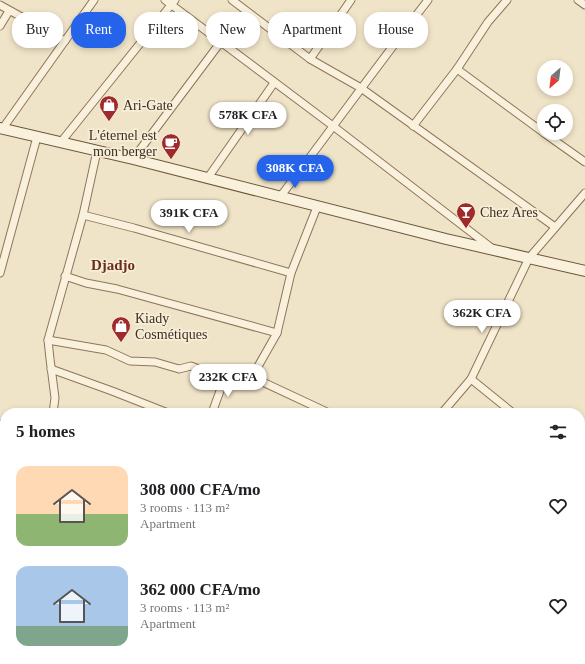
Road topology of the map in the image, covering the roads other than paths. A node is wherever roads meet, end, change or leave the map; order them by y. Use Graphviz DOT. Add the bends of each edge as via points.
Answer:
graph roads {
  1 [pos="94,0"];
  2 [pos="164,0"];
  3 [pos="232,0"];
  4 [pos="351,0"];
  5 [pos="428,0"];
  6 [pos="507,0"];
  7 [pos="173,3"];
  8 [pos="0,5"];
  9 [pos="9,11"];
  10 [pos="0,26"];
  11 [pos="206,31"];
  12 [pos="65,41"];
  13 [pos="216,48"];
  14 [pos="227,48"];
  15 [pos="310,59"];
  16 [pos="457,69"];
  17 [pos="274,83"];
  18 [pos="361,88"];
  19 [pos="334,126"];
  20 [pos="413,126"];
  21 [pos="1,128"];
  22 [pos="537,128"];
  23 [pos="37,136"];
  24 [pos="554,140"];
  25 [pos="61,142"];
  26 [pos="97,151"];
  27 [pos="133,159"];
  28 [pos="585,162"];
  29 [pos="207,179"];
  30 [pos="585,193"];
  31 [pos="280,197"];
  32 [pos="317,207"];
  33 [pos="83,215"];
  34 [pos="555,227"];
  35 [pos="496,251"];
  36 [pos="529,258"];
  37 [pos="585,271"];
  38 [pos="0,273"];
  39 [pos="291,273"];
  40 [pos="65,276"];
  41 [pos="277,333"];
  42 [pos="48,340"];
  43 [pos="51,369"];
  44 [pos="226,377"];
  45 [pos="252,378"];
  46 [pos="471,379"];
  47 [pos="53,408"];
  48 [pos="155,408"];
  49 [pos="214,408"];
  50 [pos="318,408"];
  51 [pos="446,408"];
  52 [pos="507,408"];
  1 -- 12 [label="street"];
  2 -- 7 [label="street"];
  3 -- 15 [label="street"];
  4 -- 15 [label="street"];
  5 -- 18 [label="street"];
  6 -- 16 [label="street" via="488,22"];
  7 -- 11 [label="street"];
  7 -- 25 [label="street"];
  8 -- 9 [label="street"];
  9 -- 10 [label="street"];
  9 -- 12 [label="street"];
  12 -- 21 [label="street"];
  13 -- 27 [label="street"];
  14 -- 17 [label="street"];
  15 -- 18 [label="street"];
  16 -- 20 [label="street"];
  16 -- 22 [label="street"];
  17 -- 19 [label="street"];
  17 -- 29 [label="street"];
  18 -- 19 [label="street"];
  18 -- 20 [label="street"];
  19 -- 31 [label="street"];
  19 -- 35 [label="street"];
  20 -- 34 [label="street"];
  21 -- 23 [label="main road"];
  23 -- 25 [label="main road"];
  23 -- 38 [label="street"];
  24 -- 28 [label="street"];
  25 -- 26 [label="main road"];
  26 -- 27 [label="main road"];
  26 -- 33 [label="street"];
  27 -- 29 [label="main road"];
  29 -- 31 [label="main road"];
  30 -- 34 [label="street"];
  31 -- 32 [label="main road"];
  32 -- 35 [label="main road"];
  32 -- 39 [label="street"];
  33 -- 39 [label="street"];
  33 -- 40 [label="street"];
  34 -- 36 [label="street"];
  35 -- 36 [label="main road"];
  36 -- 37 [label="main road"];
  36 -- 46 [label="street"];
  39 -- 41 [label="street"];
  40 -- 41 [label="street"];
  40 -- 42 [label="street"];
  41 -- 45 [label="street"];
  42 -- 43 [label="street"];
  42 -- 44 [label="street" via="106,350 130,361 155,362 179,369 191,366"];
  43 -- 47 [label="street" via="55,398"];
  43 -- 48 [label="street"];
  44 -- 45 [label="street"];
  44 -- 49 [label="street"];
  45 -- 50 [label="street"];
  46 -- 51 [label="street"];
  46 -- 52 [label="street"];
}
